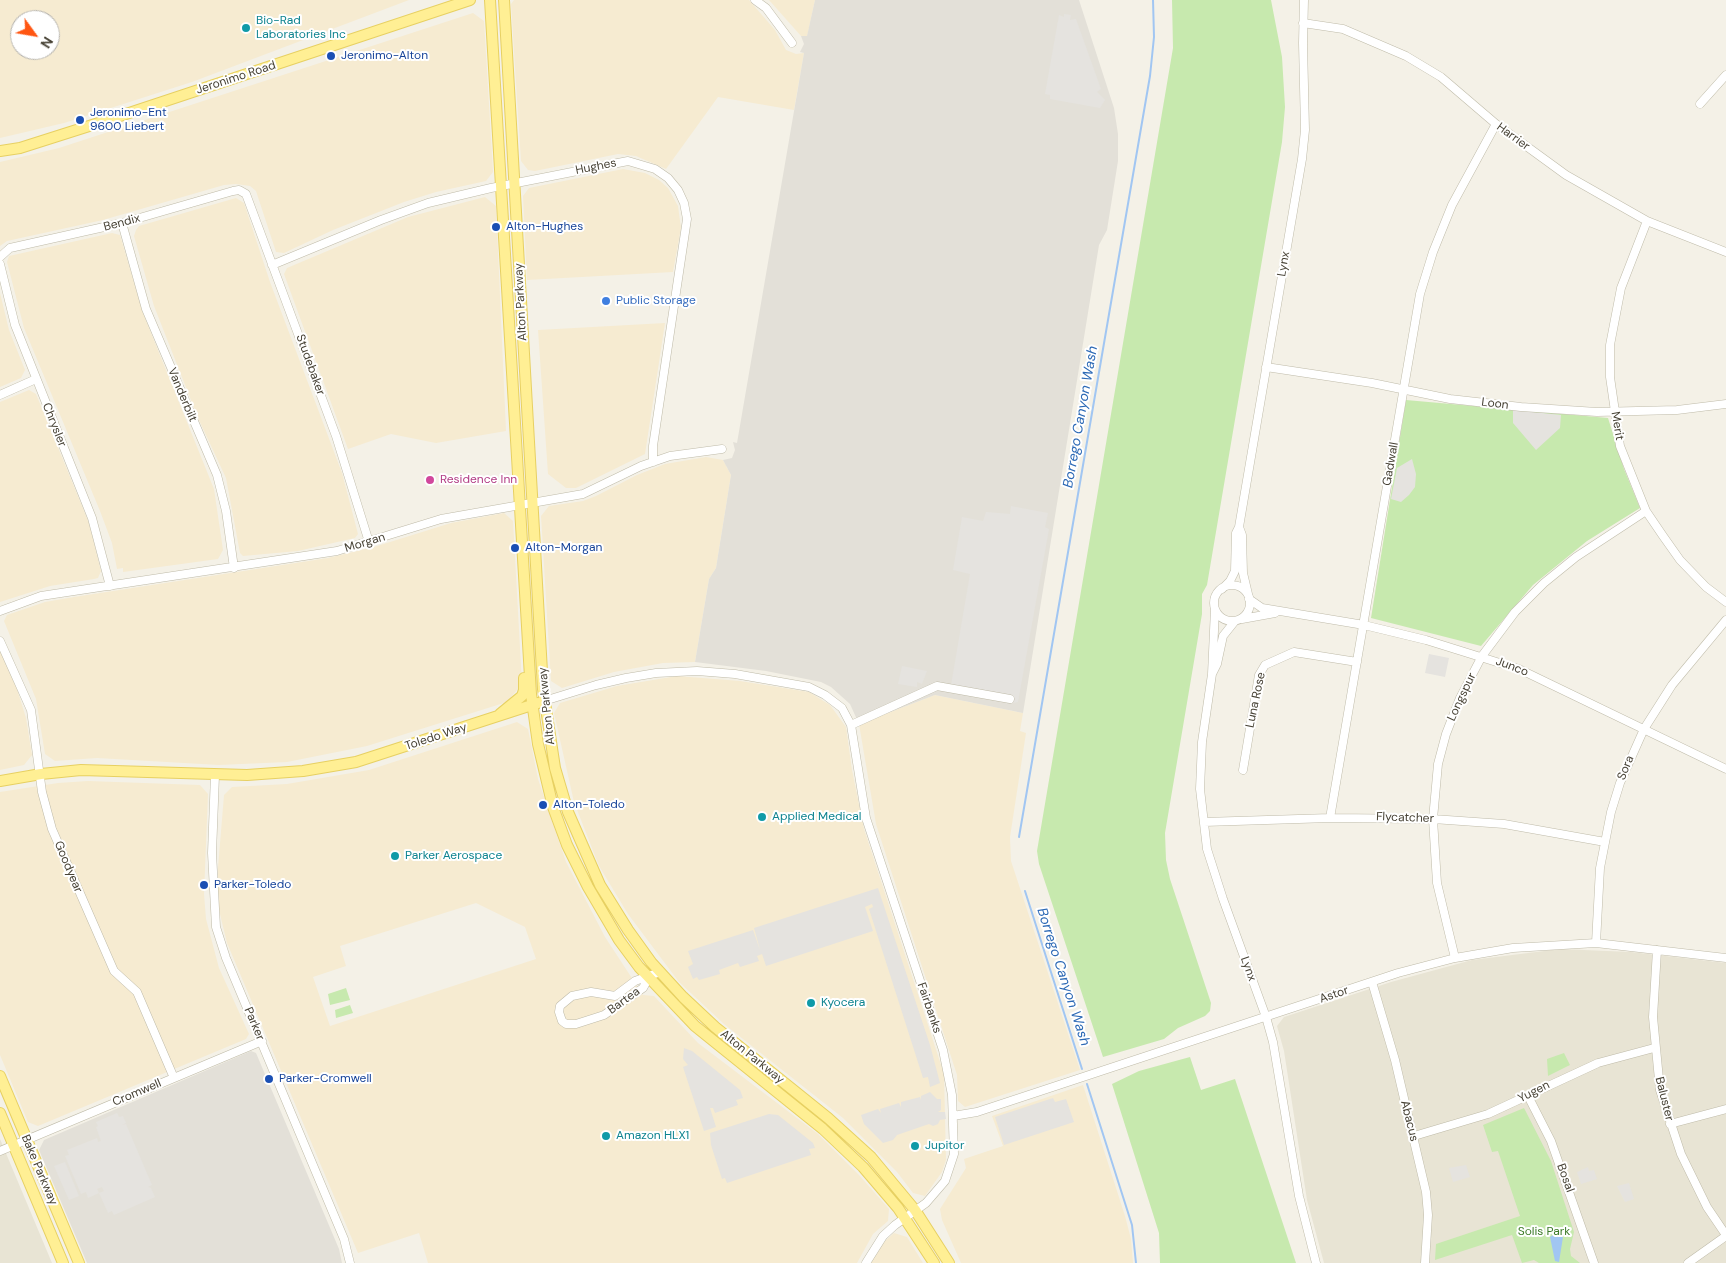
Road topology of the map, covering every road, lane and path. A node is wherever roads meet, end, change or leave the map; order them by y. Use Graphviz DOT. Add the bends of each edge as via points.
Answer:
graph roads {
  1 [pos="470,0"];
  2 [pos="490,0"];
  3 [pos="504,0"];
  4 [pos="755,0"];
  5 [pos="1304,0"];
  6 [pos="460,2"];
  7 [pos="1303,23"];
  8 [pos="792,43"];
  9 [pos="1726,75"];
  10 [pos="1700,104"];
  11 [pos="1496,124"];
  12 [pos="0,151"];
  13 [pos="514,184"];
  14 [pos="502,186"];
  15 [pos="242,191"];
  16 [pos="1647,220"];
  17 [pos="122,223"];
  18 [pos="1726,252"];
  19 [pos="1,255"];
  20 [pos="0,264"];
  21 [pos="272,265"];
  22 [pos="1266,367"];
  23 [pos="36,379"];
  24 [pos="1403,389"];
  25 [pos="0,395"];
  26 [pos="1726,404"];
  27 [pos="1614,412"];
  28 [pos="722,449"];
  29 [pos="653,462"];
  30 [pos="532,503"];
  31 [pos="520,505"];
  32 [pos="1646,511"];
  33 [pos="1239,527"];
  34 [pos="368,542"];
  35 [pos="234,568"];
  36 [pos="110,586"];
  37 [pos="1222,589"];
  38 [pos="1248,596"];
  39 [pos="1726,602"];
  40 [pos="1215,609"];
  41 [pos="0,611"];
  42 [pos="1282,612"];
  43 [pos="1239,620"];
  44 [pos="1726,620"];
  45 [pos="1364,625"];
  46 [pos="0,640"];
  47 [pos="528,642"];
  48 [pos="1482,656"];
  49 [pos="1357,662"];
  50 [pos="1212,674"];
  51 [pos="1010,698"];
  52 [pos="544,701"];
  53 [pos="532,705"];
  54 [pos="497,717"];
  55 [pos="851,725"];
  56 [pos="1644,729"];
  57 [pos="1726,769"];
  58 [pos="1243,770"];
  59 [pos="41,774"];
  60 [pos="215,775"];
  61 [pos="0,781"];
  62 [pos="1330,818"];
  63 [pos="1433,819"];
  64 [pos="1204,822"];
  65 [pos="1604,842"];
  66 [pos="1596,943"];
  67 [pos="1657,950"];
  68 [pos="1455,958"];
  69 [pos="1726,958"];
  70 [pos="660,972"];
  71 [pos="649,978"];
  72 [pos="1372,982"];
  73 [pos="1266,1017"];
  74 [pos="262,1041"];
  75 [pos="1654,1048"];
  76 [pos="0,1076"];
  77 [pos="174,1078"];
  78 [pos="1528,1096"];
  79 [pos="1726,1109"];
  80 [pos="0,1113"];
  81 [pos="953,1116"];
  82 [pos="1670,1124"];
  83 [pos="1414,1136"];
  84 [pos="27,1140"];
  85 [pos="13,1146"];
  86 [pos="0,1151"];
  87 [pos="915,1210"];
  88 [pos="905,1218"];
  89 [pos="1726,1235"];
  90 [pos="63,1263"];
  91 [pos="79,1263"];
  92 [pos="350,1263"];
  93 [pos="866,1263"];
  94 [pos="934,1263"];
  95 [pos="949,1263"];
  96 [pos="1316,1263"];
  97 [pos="1425,1263"];
  98 [pos="1594,1263"];
  99 [pos="1688,1263"];
  1 -- 6 [label="main road, Jeronimo Road"];
  2 -- 14 [label="main road, Alton Parkway"];
  3 -- 13 [label="main road, Alton Parkway"];
  4 -- 8 [label="street" via="766,8"];
  5 -- 7 [label="street, Lynx"];
  6 -- 12 [label="main road, Jeronimo Road" via="108,120 20,148"];
  7 -- 11 [label="street, Harrier" via="1348,30 1406,56 1441,77"];
  7 -- 22 [label="street, Lynx" via="1303,149"];
  9 -- 10 [label="street"];
  11 -- 16 [label="street, Harrier" via="1566,175"];
  11 -- 24 [label="street, Gadwall" via="1455,198 1433,252 1416,315"];
  13 -- 14 [label="street, Hughes"];
  13 -- 29 [label="street, Hughes" via="628,161 655,169 668,178 683,199 686,237"];
  13 -- 30 [label="main road, Alton Parkway"];
  14 -- 21 [label="street, Hughes" via="414,208"];
  14 -- 31 [label="main road, Alton Parkway"];
  15 -- 17 [label="street, Bendix"];
  15 -- 21 [label="street, Studebaker" via="250,198"];
  16 -- 18 [label="street, Harrier"];
  16 -- 27 [label="street, Merit" via="1628,267 1614,317 1610,377"];
  17 -- 19 [label="street, Bendix" via="10,248"];
  17 -- 35 [label="street, Vanderbilt" via="146,309 217,475"];
  20 -- 23 [label="street, Chrysler" via="15,324"];
  21 -- 34 [label="street, Studebaker" via="336,436"];
  22 -- 24 [label="street, Loon"];
  22 -- 33 [label="street, Lynx"];
  23 -- 25 [label="street"];
  23 -- 36 [label="street, Chrysler" via="92,518"];
  24 -- 27 [label="street, Loon" via="1450,399 1521,407"];
  24 -- 45 [label="street, Gadwall"];
  26 -- 27 [label="street, Loon"];
  27 -- 32 [label="street, Merit" via="1620,446"];
  28 -- 29 [label="street, Morgan" via="670,456"];
  29 -- 30 [label="street, Morgan" via="583,494"];
  30 -- 31 [label="street, Morgan"];
  30 -- 52 [label="main road, Alton Parkway"];
  31 -- 34 [label="street, Morgan" via="441,519"];
  31 -- 47 [label="main road, Alton Parkway"];
  32 -- 39 [label="street, Merit" via="1680,560"];
  32 -- 48 [label="street, Longspur" via="1576,557 1544,583 1515,612"];
  33 -- 37 [label="street, Lynx" via="1235,571"];
  33 -- 38 [label="street, Lynx"];
  34 -- 35 [label="street, Morgan" via="337,551"];
  35 -- 36 [label="street, Morgan"];
  36 -- 41 [label="street, Morgan" via="41,596"];
  37 -- 38 [label="street" via="1239,586"];
  37 -- 40 [label="street" via="1216,597"];
  38 -- 42 [label="street, Junco" via="1262,608"];
  38 -- 43 [label="street" via="1249,611"];
  40 -- 43 [label="street" via="1226,620"];
  40 -- 50 [label="street, Lynx"];
  42 -- 43 [label="street, Junco"];
  42 -- 45 [label="street, Junco"];
  43 -- 50 [label="street, Lynx" via="1223,636"];
  44 -- 56 [label="street, Sora" via="1672,685"];
  45 -- 48 [label="street, Junco"];
  45 -- 49 [label="street, Gadwall"];
  46 -- 59 [label="street, Goodyear" via="31,710"];
  47 -- 53 [label="main road, Alton Parkway"];
  47 -- 54 [label="main road" via="523,652 524,690 518,700"];
  48 -- 56 [label="street, Junco" via="1519,669"];
  48 -- 63 [label="street, Longspur" via="1446,734 1438,764"];
  49 -- 58 [label="street, Luna Rose" via="1294,652 1265,665 1259,675"];
  49 -- 62 [label="street, Gadwall"];
  50 -- 64 [label="street, Lynx" via="1202,742 1200,789"];
  51 -- 55 [label="street" via="937,686"];
  52 -- 53 [label="main road, Toledo Way"];
  52 -- 55 [label="street, Toledo Way" via="596,684 632,677 716,672 810,687 842,708"];
  52 -- 70 [label="main road, Alton Parkway" via="555,768 580,844 613,908"];
  53 -- 54 [label="main road, Toledo Way"];
  53 -- 71 [label="main road, Alton Parkway" via="542,764 567,844 604,917"];
  54 -- 60 [label="main road, Toledo Way" via="341,765 266,775"];
  55 -- 81 [label="street, Fairbanks" via="866,818 943,1050 950,1074"];
  56 -- 57 [label="street, Junco"];
  56 -- 65 [label="street, Sora" via="1620,783"];
  59 -- 60 [label="main road, Toledo Way" via="120,770"];
  59 -- 61 [label="main road, Toledo Way"];
  59 -- 77 [label="street, Goodyear" via="42,792 52,829 97,935 114,971 137,992"];
  60 -- 74 [label="street, Parker" via="212,853 216,927"];
  62 -- 63 [label="street, Flycatcher"];
  62 -- 64 [label="street, Flycatcher"];
  63 -- 65 [label="street, Flycatcher" via="1504,824"];
  63 -- 68 [label="street, Longspur" via="1437,884"];
  64 -- 73 [label="street, Lynx" via="1207,849 1222,900"];
  65 -- 66 [label="street, Sora" via="1597,893"];
  66 -- 67 [label="street, Astor"];
  66 -- 68 [label="street, Astor" via="1513,948"];
  67 -- 69 [label="street, Astor"];
  67 -- 75 [label="street, Baluster"];
  68 -- 72 [label="street, Astor"];
  70 -- 71 [label="street, Bartea"];
  70 -- 87 [label="main road, Alton Parkway" via="715,1027 849,1135"];
  71 -- 71 [label="street, Bartea" via="636,981 615,996 591,992 572,996 560,1006 562,1021 576,1024 604,1015 643,988"];
  71 -- 88 [label="main road, Alton Parkway" via="695,1026 844,1148"];
  72 -- 73 [label="street, Astor"];
  72 -- 83 [label="street, Abacus"];
  73 -- 81 [label="street, Astor" via="977,1112"];
  73 -- 96 [label="street, Lynx" via="1281,1084 1299,1196"];
  74 -- 77 [label="street, Cromwell"];
  74 -- 92 [label="street, Parker" via="341,1232"];
  75 -- 78 [label="street, Yugen" via="1598,1063"];
  75 -- 82 [label="street, Baluster" via="1660,1090"];
  76 -- 84 [label="main road, Bake Parkway"];
  77 -- 84 [label="street, Cromwell"];
  78 -- 83 [label="street, Yugen" via="1488,1114"];
  78 -- 98 [label="street, Bosal" via="1552,1141"];
  79 -- 82 [label="street"];
  80 -- 85 [label="main road, Bake Parkway"];
  81 -- 87 [label="street, Fairbanks" via="951,1169 940,1189"];
  82 -- 89 [label="street, Baluster" via="1699,1192"];
  83 -- 97 [label="street, Abacus" via="1428,1215"];
  84 -- 85 [label="street, Cromwell"];
  84 -- 91 [label="main road, Bake Parkway"];
  85 -- 86 [label="street, Cromwell"];
  85 -- 90 [label="main road, Bake Parkway"];
  87 -- 88 [label="street, Fairbanks"];
  87 -- 95 [label="main road, Alton Parkway"];
  88 -- 93 [label="street, Fairbanks" via="883,1236"];
  88 -- 94 [label="main road, Alton Parkway"];
  89 -- 99 [label="street"];
}
